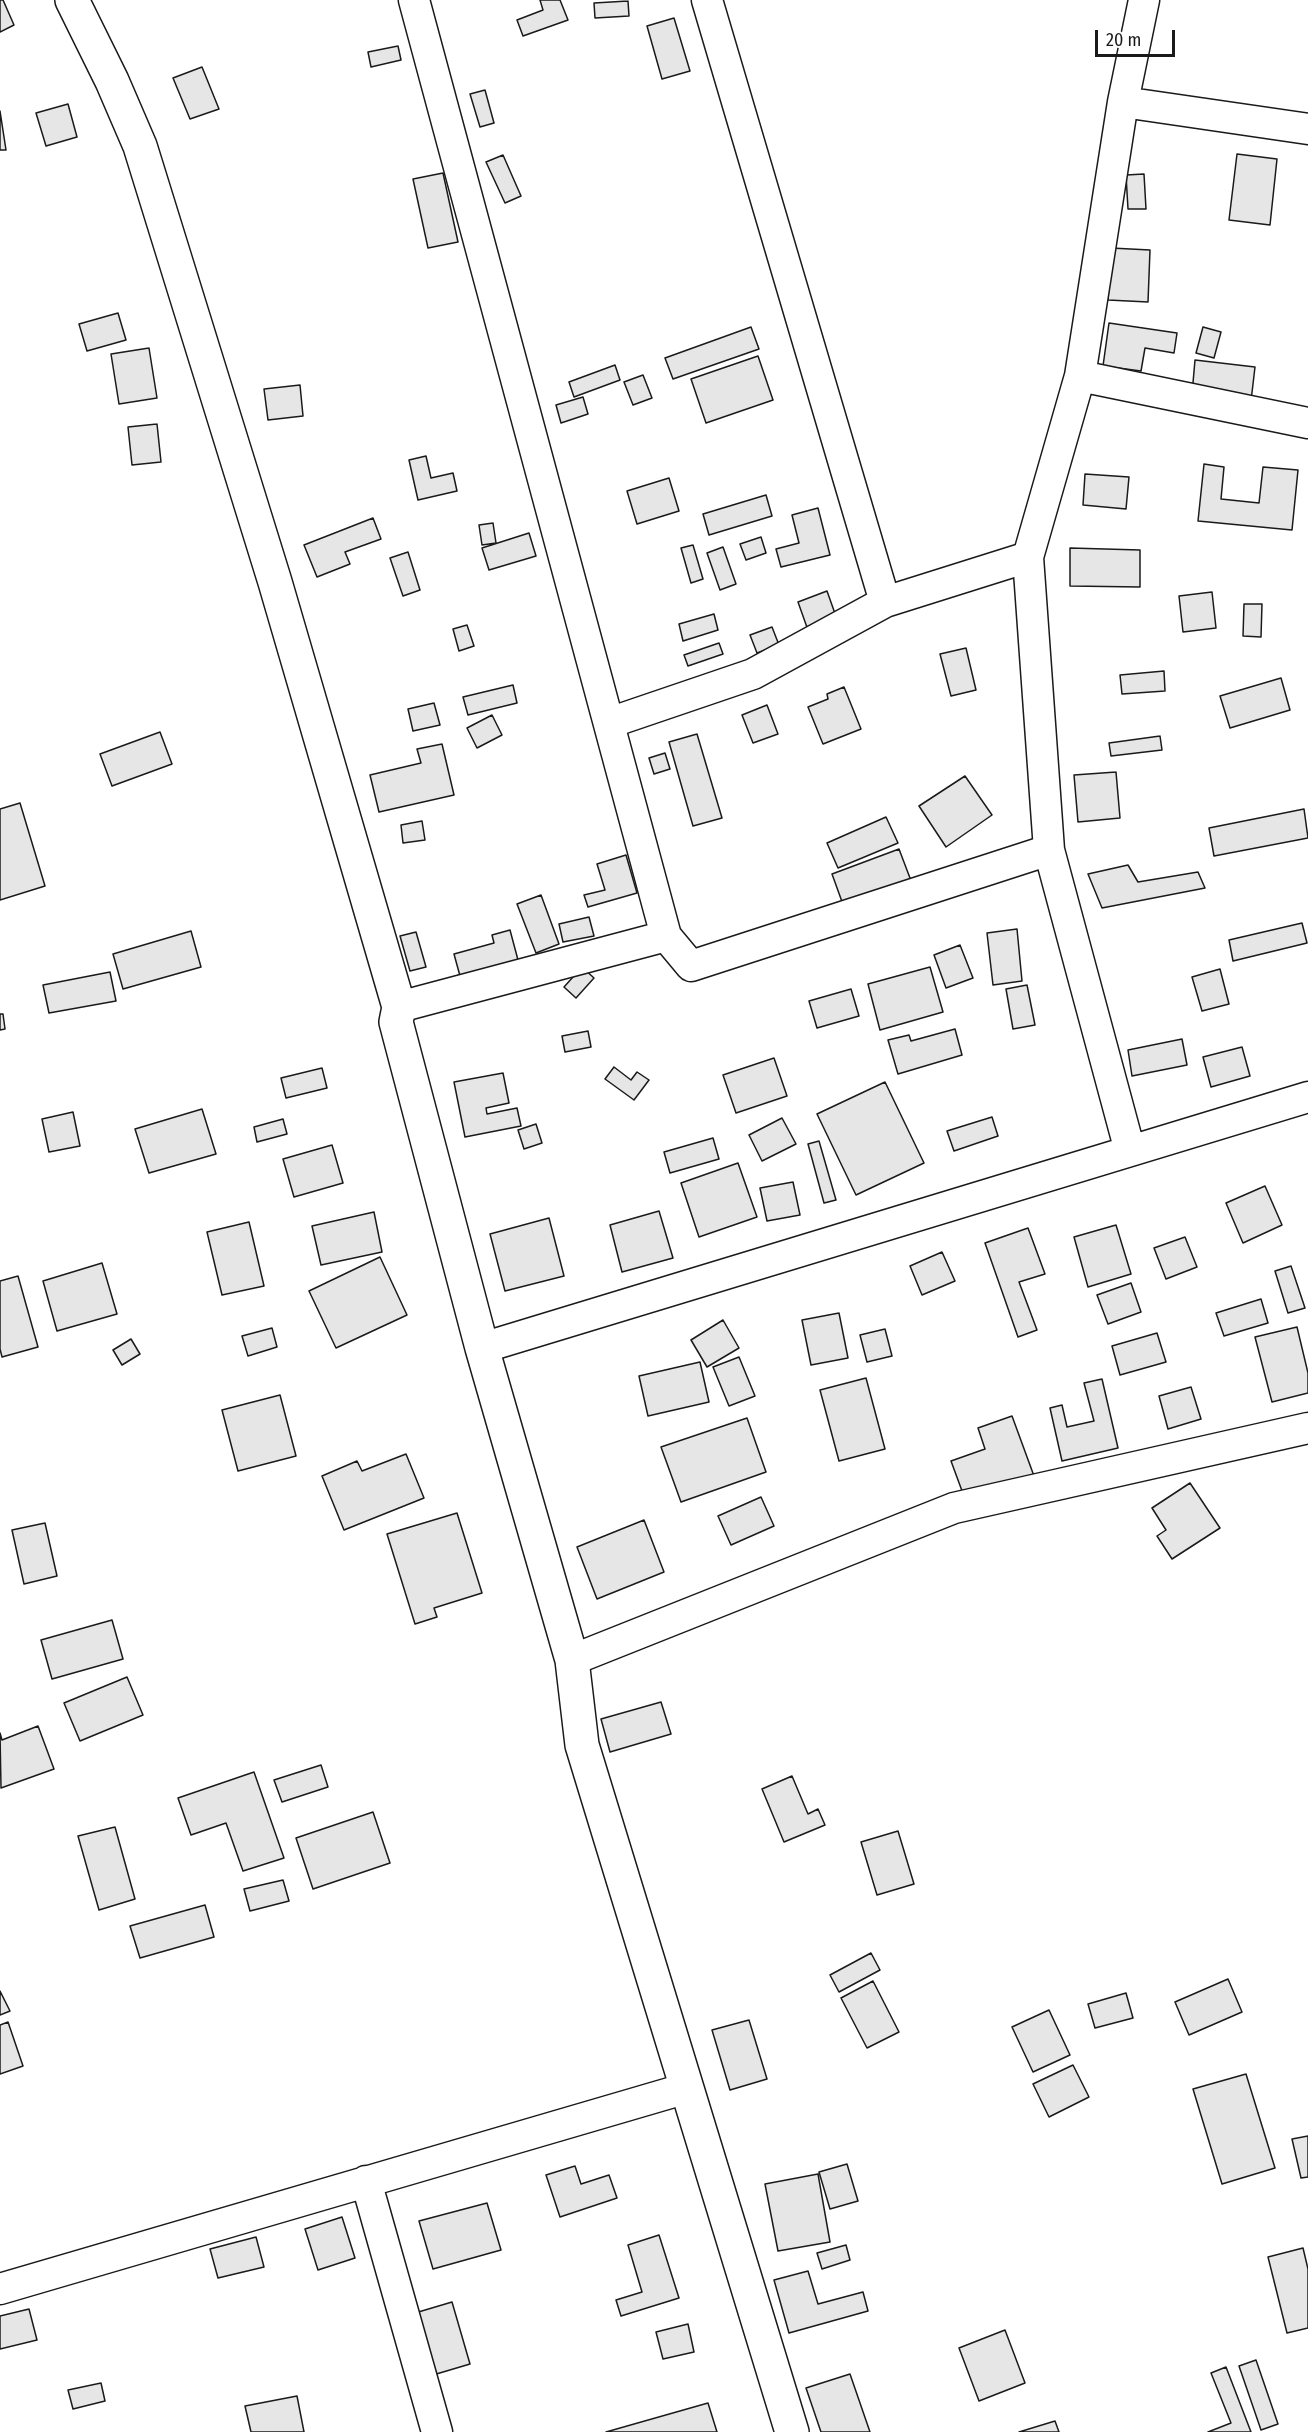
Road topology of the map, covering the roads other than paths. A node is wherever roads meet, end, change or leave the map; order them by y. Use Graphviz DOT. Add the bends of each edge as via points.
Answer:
graph roads {
  1 [pos="72,0"];
  2 [pos="414,0"];
  3 [pos="707,0"];
  4 [pos="1144,0"];
  5 [pos="1123,102"];
  6 [pos="1308,129"];
  7 [pos="1080,376"];
  8 [pos="1308,423"];
  9 [pos="1028,557"];
  10 [pos="885,602"];
  11 [pos="609,723"];
  12 [pos="1049,850"];
  13 [pos="666,936"];
  14 [pos="399,1007"];
  15 [pos="1308,1097"];
  16 [pos="1130,1151"];
  17 [pos="483,1348"];
  18 [pos="1308,1428"];
  19 [pos="572,1660"];
  20 [pos="687,2088"];
  21 [pos="366,2181"];
  22 [pos="0,2289"];
  23 [pos="437,2432"];
  24 [pos="792,2432"];
  1 -- 14 [label="main road" via="140,146 275,582"];
  2 -- 11 [label="street"];
  3 -- 10 [label="street"];
  4 -- 5 [label="street"];
  5 -- 6 [label="street"];
  5 -- 7 [label="street"];
  7 -- 8 [label="street"];
  7 -- 9 [label="street"];
  9 -- 10 [label="street"];
  9 -- 12 [label="street"];
  10 -- 11 [label="street" via="753,674"];
  11 -- 13 [label="street"];
  12 -- 13 [label="street" via="691,966"];
  12 -- 16 [label="street"];
  13 -- 14 [label="street"];
  14 -- 17 [label="main road" via="396,1022"];
  15 -- 16 [label="street"];
  16 -- 17 [label="street"];
  17 -- 19 [label="main road"];
  18 -- 19 [label="street" via="954,1508"];
  19 -- 20 [label="main road" via="582,1745"];
  20 -- 21 [label="street"];
  20 -- 24 [label="main road"];
  21 -- 22 [label="street"];
  21 -- 23 [label="street"];
}
